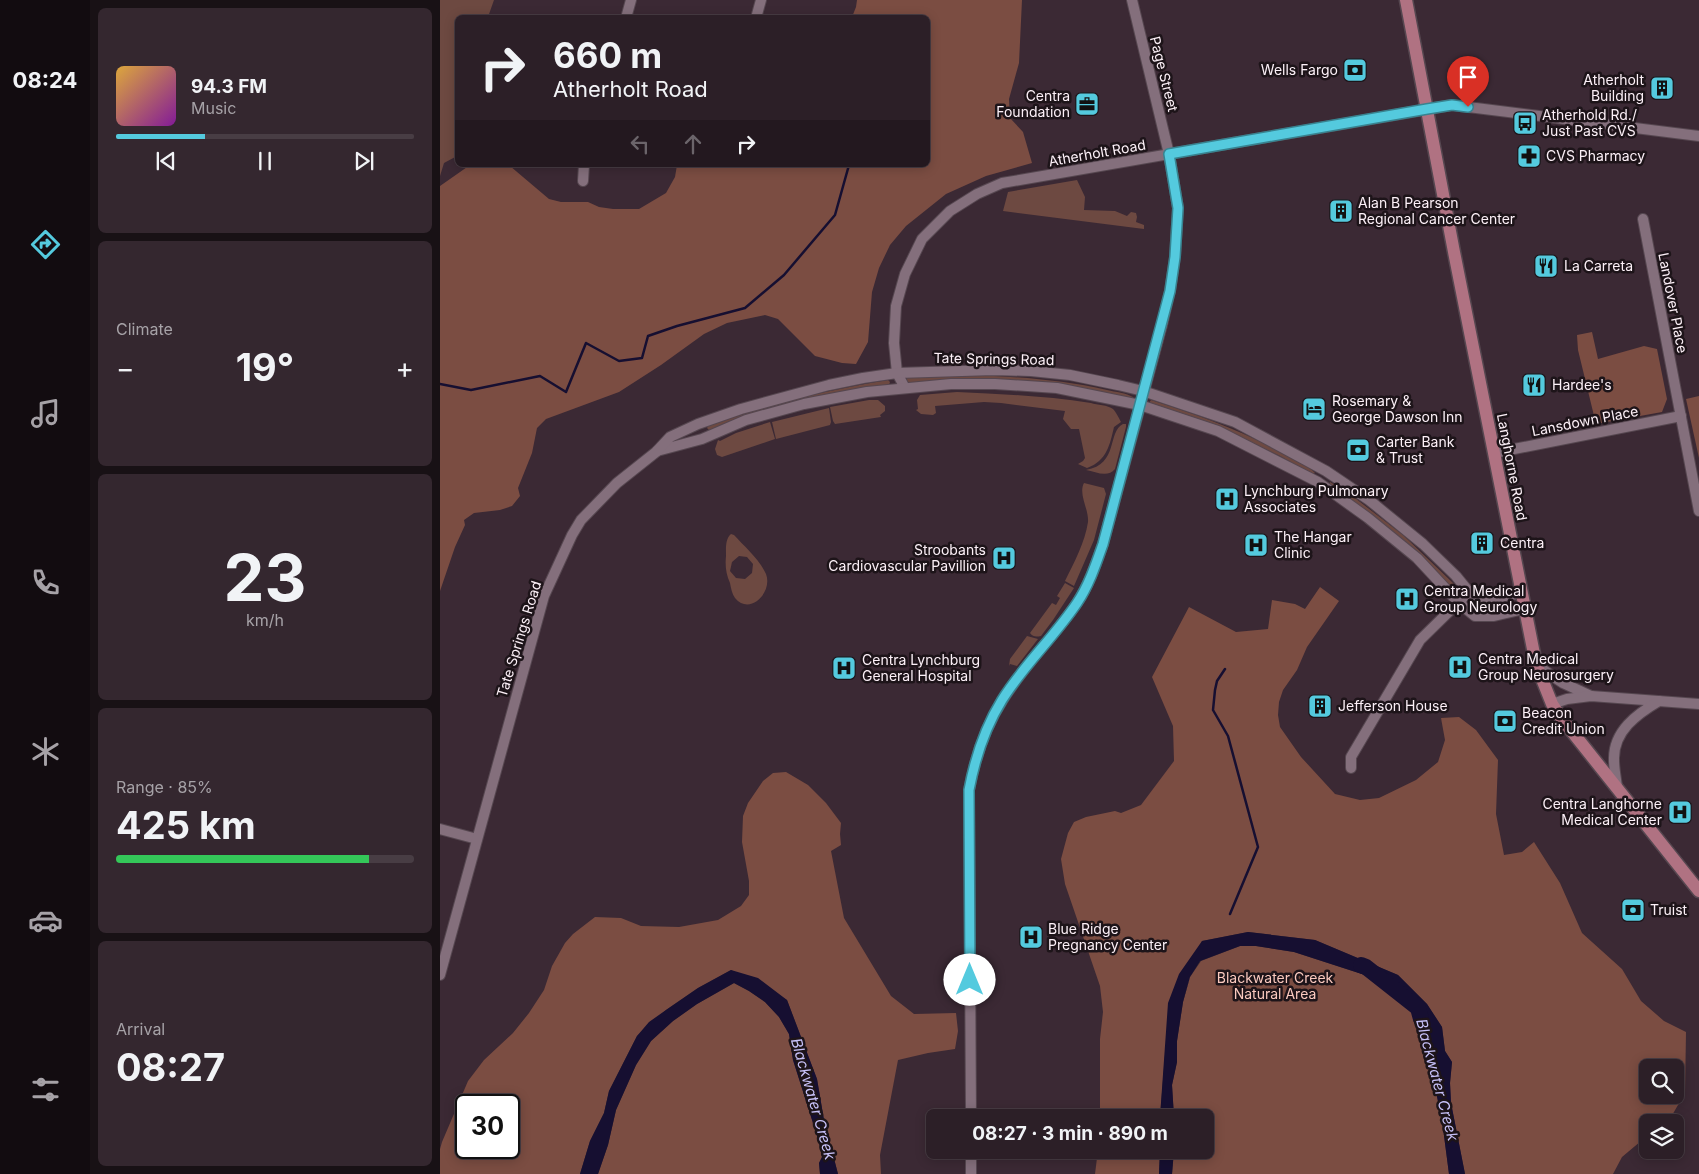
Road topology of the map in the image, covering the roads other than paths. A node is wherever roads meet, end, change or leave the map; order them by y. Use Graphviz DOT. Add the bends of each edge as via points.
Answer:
graph roads {
  1 [pos="631,0"];
  2 [pos="761,0"];
  3 [pos="1132,0"];
  4 [pos="1406,0"];
  5 [pos="627,15"];
  6 [pos="757,15"];
  7 [pos="1427,109"];
  8 [pos="1699,136"];
  9 [pos="1169,154"];
  10 [pos="584,167"];
  11 [pos="582,181"];
  12 [pos="1642,219"];
  13 [pos="897,373"];
  14 [pos="905,388"];
  15 [pos="892,389"];
  16 [pos="1143,391"];
  17 [pos="1140,405"];
  18 [pos="1681,416"];
  19 [pos="656,452"];
  20 [pos="1494,453"];
  21 [pos="1699,511"];
  22 [pos="1469,592"];
  23 [pos="1521,594"];
  24 [pos="1459,603"];
  25 [pos="1524,609"];
  26 [pos="1536,664"];
  27 [pos="1592,696"];
  28 [pos="1659,701"];
  29 [pos="1552,704"];
  30 [pos="1699,704"];
  31 [pos="1351,768"];
  32 [pos="1617,787"];
  33 [pos="440,829"];
  34 [pos="476,839"];
  35 [pos="1699,891"];
  36 [pos="440,975"];
  37 [pos="971,1109"];
  38 [pos="971,1159"];
  39 [pos="971,1174"];
  1 -- 5 [label="street"];
  2 -- 6 [label="street"];
  3 -- 9 [label="street, Page Street"];
  4 -- 7 [label="main road, Langhorne Road"];
  7 -- 8 [label="street, Atherholt Road" via="1452,105"];
  7 -- 9 [label="street, Atherholt Road"];
  7 -- 20 [label="main road, Langhorne Road"];
  9 -- 13 [label="street, Atherholt Road" via="1002,183 950,211 922,239 905,274 896,306 894,343"];
  9 -- 16 [label="street, Page Street" via="1178,208 1175,257 1162,325"];
  10 -- 11 [label="street"];
  12 -- 18 [label="street, Landover Place"];
  13 -- 14 [label="street, Atherholt Road"];
  13 -- 15 [label="street, Atherholt Road"];
  13 -- 16 [label="street, Tate Springs Road" via="955,370 1031,372 1070,376"];
  13 -- 19 [label="street, Tate Springs Road" via="829,385 741,409 670,437"];
  14 -- 15 [label="street, Tate Springs Road"];
  14 -- 17 [label="street, Tate Springs Road" via="951,384 1057,388"];
  15 -- 19 [label="street, Tate Springs Road" via="804,404 746,420 702,439"];
  16 -- 17 [label="street, Page Street"];
  16 -- 22 [label="street, Tate Springs Road" via="1234,422 1326,471 1369,500 1423,544"];
  17 -- 24 [label="street, Tate Springs Road" via="1218,431 1318,482 1417,558"];
  17 -- 37 [label="street, Page Street" via="1103,544 1090,577 1077,603 1002,700 984,732 974,761 969,790"];
  18 -- 20 [label="street, Lansdown Place"];
  18 -- 21 [label="street, Landover Place"];
  19 -- 34 [label="street, Tate Springs Road" via="617,483 581,520 558,564 544,596"];
  20 -- 23 [label="main road, Langhorne Road"];
  22 -- 23 [label="street" via="1480,598"];
  22 -- 24 [label="street"];
  23 -- 25 [label="main road, Langhorne Road"];
  24 -- 25 [label="street, Tate Springs Road" via="1475,616 1494,616"];
  24 -- 31 [label="street" via="1420,640 1351,756"];
  25 -- 26 [label="main road, Langhorne Road"];
  26 -- 27 [label="street" via="1563,683"];
  26 -- 29 [label="main road, Langhorne Road"];
  27 -- 28 [label="street"];
  27 -- 29 [label="street" via="1567,698"];
  28 -- 30 [label="street"];
  28 -- 32 [label="street" via="1639,712 1626,725 1619,739 1614,760"];
  29 -- 32 [label="main road, Langhorne Road"];
  32 -- 35 [label="main road, Langhorne Road"];
  33 -- 34 [label="street"];
  34 -- 36 [label="street, Tate Springs Road"];
  38 -- 39 [label="street"];
}
